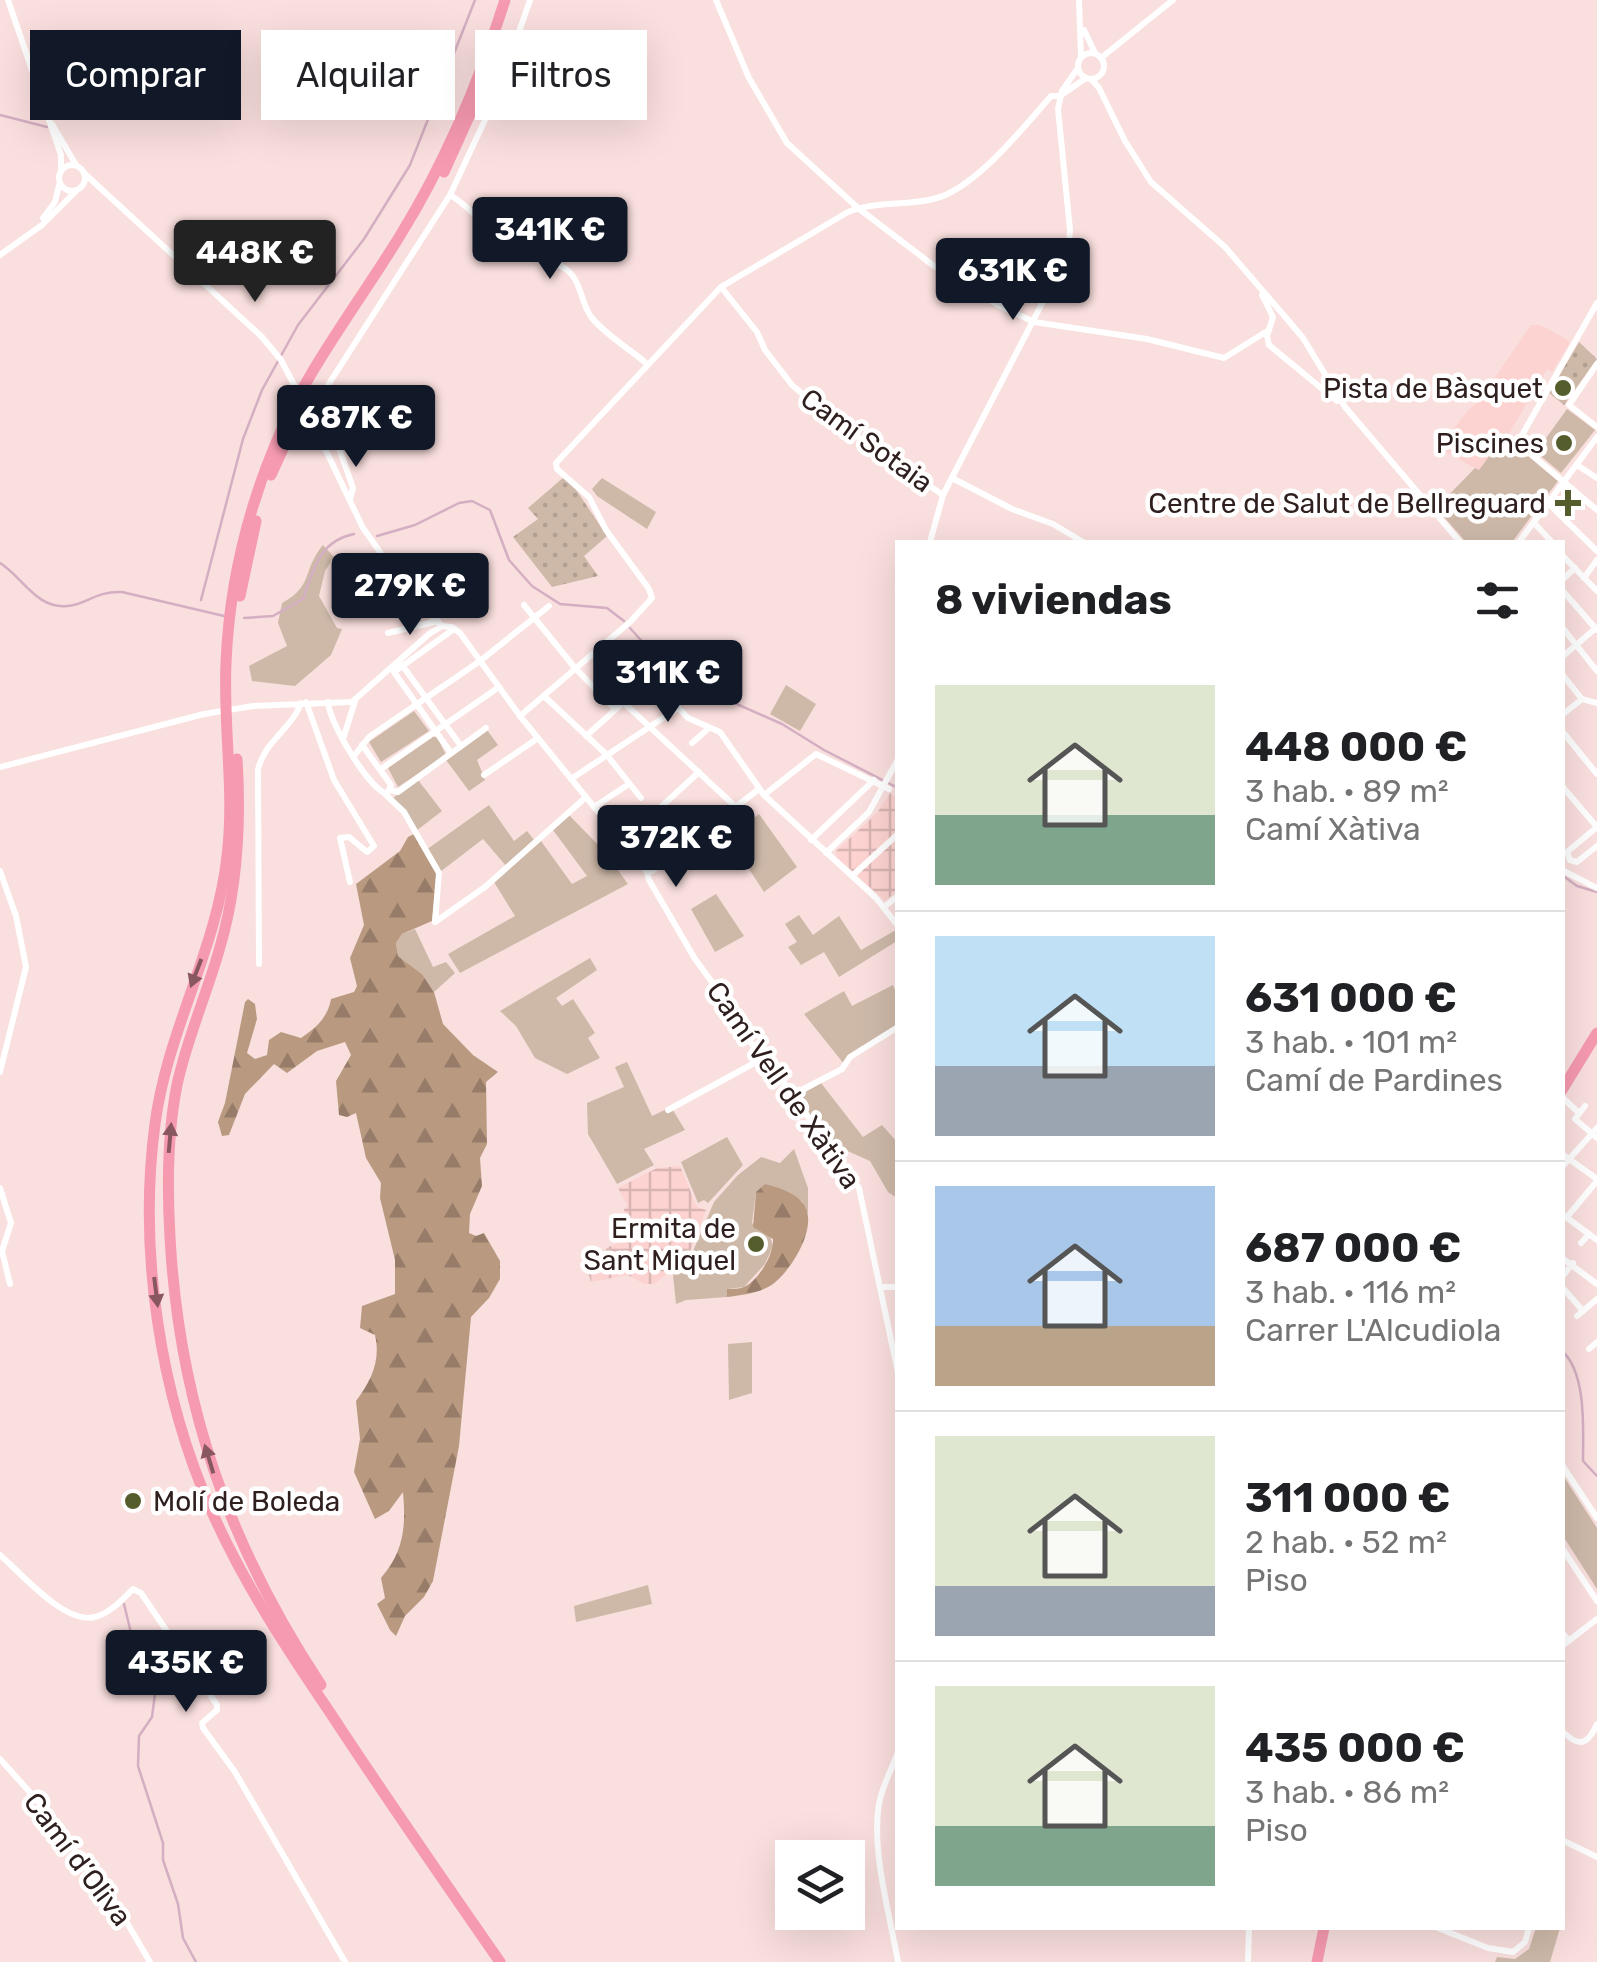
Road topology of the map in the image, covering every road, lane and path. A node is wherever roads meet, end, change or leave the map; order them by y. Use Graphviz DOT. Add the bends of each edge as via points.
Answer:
graph roads {
  1 [pos="8,0"];
  2 [pos="505,0"];
  3 [pos="513,0"];
  4 [pos="530,0"];
  5 [pos="716,0"];
  6 [pos="1080,0"];
  7 [pos="1174,0"];
  8 [pos="1082,24"];
  9 [pos="1098,55"];
  10 [pos="1082,57"];
  11 [pos="30,65"];
  12 [pos="1078,68"];
  13 [pos="1102,72"];
  14 [pos="1088,79"];
  15 [pos="1060,96"];
  16 [pos="1107,104"];
  17 [pos="49,120"];
  18 [pos="51,120"];
  19 [pos="76,166"];
  20 [pos="84,173"];
  21 [pos="60,175"];
  22 [pos="78,190"];
  23 [pos="99,190"];
  24 [pos="450,195"];
  25 [pos="858,208"];
  26 [pos="26,237"];
  27 [pos="0,255"];
  28 [pos="721,287"];
  29 [pos="1261,289"];
  30 [pos="1596,308"];
  31 [pos="1034,322"];
  32 [pos="1269,330"];
  33 [pos="1256,339"];
  34 [pos="1269,345"];
  35 [pos="647,364"];
  36 [pos="1597,364"];
  37 [pos="1345,407"];
  38 [pos="1597,427"];
  39 [pos="1597,437"];
  40 [pos="1577,464"];
  41 [pos="952,478"];
  42 [pos="1597,478"];
  43 [pos="1564,482"];
  44 [pos="943,495"];
  45 [pos="350,498"];
  46 [pos="1548,503"];
  47 [pos="1597,510"];
  48 [pos="1534,522"];
  49 [pos="1542,532"];
  50 [pos="931,540"];
  51 [pos="1080,540"];
  52 [pos="1458,540"];
  53 [pos="1520,540"];
  54 [pos="1536,540"];
  55 [pos="1550,540"];
  56 [pos="1597,551"];
  57 [pos="1565,558"];
  58 [pos="1597,560"];
  59 [pos="1575,568"];
  60 [pos="1565,577"];
  61 [pos="1584,578"];
  62 [pos="1597,591"];
  63 [pos="1565,593"];
  64 [pos="524,604"];
  65 [pos="549,606"];
  66 [pos="535,618"];
  67 [pos="441,624"];
  68 [pos="455,628"];
  69 [pos="1596,629"];
  70 [pos="1565,630"];
  71 [pos="388,633"];
  72 [pos="1577,644"];
  73 [pos="600,648"];
  74 [pos="1565,654"];
  75 [pos="480,661"];
  76 [pos="402,665"];
  77 [pos="575,668"];
  78 [pos="1597,671"];
  79 [pos="1565,678"];
  80 [pos="644,684"];
  81 [pos="499,687"];
  82 [pos="544,696"];
  83 [pos="426,698"];
  84 [pos="1582,699"];
  85 [pos="355,700"];
  86 [pos="303,702"];
  87 [pos="328,702"];
  88 [pos="622,702"];
  89 [pos="416,705"];
  90 [pos="1596,705"];
  91 [pos="678,708"];
  92 [pos="615,709"];
  93 [pos="1565,713"];
  94 [pos="520,716"];
  95 [pos="445,724"];
  96 [pos="650,726"];
  97 [pos="486,728"];
  98 [pos="709,728"];
  99 [pos="435,731"];
  100 [pos="1565,735"];
  101 [pos="586,736"];
  102 [pos="344,738"];
  103 [pos="538,738"];
  104 [pos="692,742"];
  105 [pos="362,745"];
  106 [pos="461,746"];
  107 [pos="451,753"];
  108 [pos="354,756"];
  109 [pos="607,756"];
  110 [pos="0,766"];
  111 [pos="895,766"];
  112 [pos="381,769"];
  113 [pos="699,772"];
  114 [pos="1597,774"];
  115 [pos="484,775"];
  116 [pos="571,780"];
  117 [pos="874,780"];
  118 [pos="629,784"];
  119 [pos="887,784"];
  120 [pos="1565,790"];
  121 [pos="895,791"];
  122 [pos="388,792"];
  123 [pos="762,792"];
  124 [pos="586,797"];
  125 [pos="641,798"];
  126 [pos="664,807"];
  127 [pos="594,808"];
  128 [pos="737,808"];
  129 [pos="1597,827"];
  130 [pos="895,837"];
  131 [pos="811,840"];
  132 [pos="622,842"];
  133 [pos="690,842"];
  134 [pos="1597,846"];
  135 [pos="826,853"];
  136 [pos="1570,860"];
  137 [pos="707,863"];
  138 [pos="1565,866"];
  139 [pos="0,871"];
  140 [pos="1565,871"];
  141 [pos="647,872"];
  142 [pos="852,876"];
  143 [pos="350,882"];
  144 [pos="1597,888"];
  145 [pos="895,898"];
  146 [pos="884,907"];
  147 [pos="895,922"];
  148 [pos="259,964"];
  149 [pos="895,1029"];
  150 [pos="1597,1033"];
  151 [pos="763,1055"];
  152 [pos="0,1072"];
  153 [pos="1565,1088"];
  154 [pos="792,1095"];
  155 [pos="1565,1097"];
  156 [pos="1585,1106"];
  157 [pos="668,1110"];
  158 [pos="1579,1113"];
  159 [pos="1595,1133"];
  160 [pos="1566,1157"];
  161 [pos="1597,1180"];
  162 [pos="0,1188"];
  163 [pos="1565,1216"];
  164 [pos="1589,1234"];
  165 [pos="1597,1240"];
  166 [pos="1581,1243"];
  167 [pos="1565,1259"];
  168 [pos="1573,1263"];
  169 [pos="1565,1273"];
  170 [pos="10,1284"];
  171 [pos="1597,1284"];
  172 [pos="895,1287"];
  173 [pos="882,1288"];
  174 [pos="1565,1291"];
  175 [pos="1597,1299"];
  176 [pos="1597,1342"];
  177 [pos="1588,1349"];
  178 [pos="895,1361"];
  179 [pos="1565,1470"];
  180 [pos="1597,1518"];
  181 [pos="1565,1553"];
  182 [pos="0,1554"];
  183 [pos="1597,1602"];
  184 [pos="1597,1619"];
  185 [pos="1566,1644"];
  186 [pos="1597,1724"];
  187 [pos="1565,1735"];
  188 [pos="0,1759"];
  189 [pos="895,1760"];
  190 [pos="1565,1841"];
  191 [pos="1597,1857"];
  192 [pos="1249,1930"];
  193 [pos="1324,1930"];
  194 [pos="1443,1930"];
  195 [pos="1528,1930"];
  196 [pos="150,1962"];
  197 [pos="345,1962"];
  198 [pos="500,1962"];
  199 [pos="508,1962"];
  200 [pos="898,1962"];
  201 [pos="1248,1962"];
  202 [pos="1316,1962"];
  1 -- 11 [label="street"];
  2 -- 198 [label="highway, one-way" via="447,150 290,412 248,521 226,665 225,875 162,1079 150,1204 170,1377 199,1481 226,1542 288,1650"];
  199 -- 3 [label="highway, one-way" via="298,1650 239,1540 206,1449 184,1358 168,1175 178,1083 234,882 234,655 255,523 299,414 454,152"];
  4 -- 24 [label="street" via="499,90"];
  5 -- 25 [label="street" via="749,78 787,143"];
  6 -- 8 [label="street"];
  7 -- 9 [label="street"];
  8 -- 9 [label="street"];
  8 -- 10 [label="street"];
  9 -- 10 [label="street"];
  9 -- 13 [label="street"];
  10 -- 12 [label="street"];
  12 -- 14 [label="street"];
  12 -- 15 [label="street"];
  13 -- 14 [label="street"];
  13 -- 16 [label="street"];
  14 -- 15 [label="street"];
  14 -- 16 [label="street"];
  15 -- 25 [label="street" via="1051,96 1008,146 943,197"];
  15 -- 31 [label="street" via="1070,243"];
  16 -- 29 [label="street" via="1151,182"];
  17 -- 21 [label="street" via="61,155"];
  18 -- 19 [label="street"];
  19 -- 20 [label="street"];
  19 -- 21 [label="street"];
  20 -- 22 [label="street"];
  20 -- 23 [label="street"];
  21 -- 22 [label="street" via="65,189"];
  21 -- 26 [label="street" via="56,202"];
  22 -- 23 [label="street"];
  22 -- 26 [label="street"];
  23 -- 45 [label="street" via="269,345"];
  24 -- 35 [label="street" via="521,254 567,269 590,316"];
  24 -- 45 [label="street" via="322,396 353,488"];
  25 -- 28 [label="street"];
  25 -- 31 [label="street" via="934,266"];
  26 -- 27 [label="street"];
  28 -- 35 [label="street"];
  28 -- 44 [label="street, Camí Sotaia" via="792,385"];
  29 -- 32 [label="street" via="1274,317"];
  29 -- 37 [label="street" via="1303,338"];
  30 -- 43 [label="street" via="1524,427 1526,450"];
  31 -- 33 [label="street" via="1224,358"];
  31 -- 41 [label="street"];
  32 -- 33 [label="street"];
  32 -- 34 [label="street"];
  33 -- 34 [label="street"];
  34 -- 37 [label="street"];
  35 -- 73 [label="street" via="555,466 589,497 651,592 650,602"];
  36 -- 38 [label="street" via="1569,405"];
  37 -- 52 [label="street"];
  39 -- 40 [label="street"];
  40 -- 42 [label="street"];
  40 -- 43 [label="street"];
  41 -- 44 [label="street"];
  41 -- 51 [label="street, Camí Sotaia"];
  43 -- 46 [label="street"];
  43 -- 47 [label="street"];
  44 -- 50 [label="street"];
  45 -- 67 [label="street" via="396,586"];
  46 -- 48 [label="street"];
  46 -- 56 [label="street"];
  48 -- 49 [label="street"];
  48 -- 53 [label="street"];
  49 -- 54 [label="street"];
  49 -- 55 [label="street"];
  57 -- 59 [label="street"];
  58 -- 61 [label="street"];
  59 -- 60 [label="street"];
  59 -- 61 [label="street"];
  61 -- 62 [label="street"];
  63 -- 69 [label="street"];
  64 -- 66 [label="street"];
  65 -- 66 [label="street"];
  66 -- 75 [label="street"];
  66 -- 77 [label="street"];
  67 -- 68 [label="street"];
  67 -- 71 [label="street"];
  67 -- 85 [label="street"];
  68 -- 75 [label="street, Camí Vell de Xàtiva"];
  68 -- 76 [label="street"];
  69 -- 72 [label="street"];
  70 -- 72 [label="street"];
  72 -- 74 [label="street"];
  72 -- 78 [label="street"];
  73 -- 77 [label="street"];
  73 -- 80 [label="street"];
  75 -- 81 [label="street, Camí Vell de Xàtiva"];
  75 -- 83 [label="street"];
  76 -- 83 [label="street"];
  76 -- 89 [label="street" via="394,672"];
  77 -- 82 [label="street"];
  77 -- 92 [label="street"];
  79 -- 84 [label="street"];
  80 -- 88 [label="street"];
  80 -- 91 [label="street"];
  81 -- 94 [label="street, Camí Vell de Xàtiva"];
  81 -- 95 [label="street"];
  82 -- 94 [label="street"];
  82 -- 101 [label="street"];
  83 -- 89 [label="street"];
  83 -- 95 [label="street"];
  84 -- 90 [label="street"];
  84 -- 93 [label="street"];
  85 -- 87 [label="street"];
  85 -- 102 [label="street"];
  86 -- 87 [label="street"];
  86 -- 110 [label="street" via="204,714"];
  86 -- 143 [label="street" via="334,780 374,846 367,852 351,838 340,838"];
  86 -- 148 [label="street" via="258,770"];
  87 -- 102 [label="street"];
  88 -- 92 [label="street"];
  88 -- 96 [label="street"];
  89 -- 99 [label="street"];
  89 -- 105 [label="street"];
  91 -- 96 [label="street"];
  91 -- 98 [label="street"];
  92 -- 101 [label="street"];
  94 -- 103 [label="street, Camí Vell de Xàtiva"];
  95 -- 99 [label="street"];
  95 -- 106 [label="street"];
  96 -- 109 [label="street"];
  96 -- 113 [label="street"];
  97 -- 106 [label="street"];
  98 -- 104 [label="street"];
  98 -- 123 [label="street" via="722,733"];
  99 -- 107 [label="street"];
  99 -- 112 [label="street"];
  100 -- 114 [label="street"];
  101 -- 109 [label="street"];
  102 -- 108 [label="street"];
  103 -- 115 [label="street"];
  103 -- 116 [label="street, Camí Vell de Xàtiva"];
  105 -- 108 [label="street"];
  105 -- 112 [label="street"];
  106 -- 107 [label="street"];
  107 -- 122 [label="street" via="398,792"];
  108 -- 122 [label="street" via="364,776"];
  109 -- 116 [label="street"];
  109 -- 118 [label="street"];
  111 -- 119 [label="street"];
  112 -- 122 [label="street" via="390,781"];
  113 -- 126 [label="street"];
  113 -- 128 [label="street"];
  116 -- 124 [label="street, Camí Vell de Xàtiva"];
  117 -- 119 [label="street"];
  117 -- 123 [label="street" via="816,754"];
  117 -- 131 [label="street"];
  118 -- 125 [label="street"];
  118 -- 127 [label="street"];
  119 -- 121 [label="street"];
  119 -- 135 [label="street" via="869,812"];
  120 -- 129 [label="street"];
  122 -- 124 [label="street" via="439,873 434,922 485,887"];
  123 -- 128 [label="street"];
  123 -- 131 [label="street"];
  124 -- 127 [label="street, Camí Vell de Xàtiva"];
  126 -- 132 [label="street"];
  126 -- 133 [label="street"];
  127 -- 132 [label="street, Camí Vell de Xàtiva"];
  128 -- 133 [label="street"];
  129 -- 136 [label="street" via="1568,851"];
  130 -- 142 [label="street"];
  131 -- 135 [label="street"];
  132 -- 141 [label="street, Camí Vell de Xàtiva"];
  133 -- 137 [label="street"];
  133 -- 141 [label="street"];
  134 -- 136 [label="street" via="1578,862"];
  135 -- 142 [label="street"];
  136 -- 138 [label="street"];
  139 -- 152 [label="street" via="26,968"];
  140 -- 144 [label="street"];
  141 -- 151 [label="street, Camí Vell de Xàtiva" via="740,1031"];
  142 -- 146 [label="street"];
  145 -- 146 [label="street"];
  146 -- 147 [label="street"];
  149 -- 154 [label="street" via="842,1069"];
  150 -- 153 [label="highway"];
  151 -- 154 [label="street, Camí Vell de Xàtiva"];
  151 -- 157 [label="street"];
  154 -- 173 [label="street, Camí Vell de Xàtiva" via="858,1188"];
  155 -- 158 [label="street"];
  156 -- 158 [label="street"];
  158 -- 159 [label="street" via="1575,1119"];
  159 -- 160 [label="street"];
  160 -- 161 [label="street"];
  161 -- 163 [label="street"];
  162 -- 170 [label="street" via="10,1215 2,1242"];
  163 -- 164 [label="street"];
  164 -- 165 [label="street"];
  164 -- 166 [label="street"];
  167 -- 168 [label="street"];
  168 -- 169 [label="street"];
  168 -- 171 [label="street"];
  172 -- 173 [label="street"];
  173 -- 178 [label="street, Camí Vell de Xàtiva"];
  174 -- 175 [label="street" via="1580,1313"];
  176 -- 177 [label="street"];
  179 -- 180 [label="street"];
  181 -- 183 [label="street"];
  182 -- 197 [label="street" via="54,1604 79,1616 100,1616 133,1589 141,1593 217,1705 202,1726"];
  184 -- 185 [label="street"];
  186 -- 187 [label="street" via="1589,1740 1574,1743"];
  188 -- 196 [label="street, Camí d’Oliva" via="61,1827"];
  189 -- 200 [label="street" via="878,1824"];
  190 -- 191 [label="street"];
  192 -- 201 [label="street"];
  193 -- 202 [label="highway"];
  194 -- 195 [label="street" via="1513,1952"];
}
